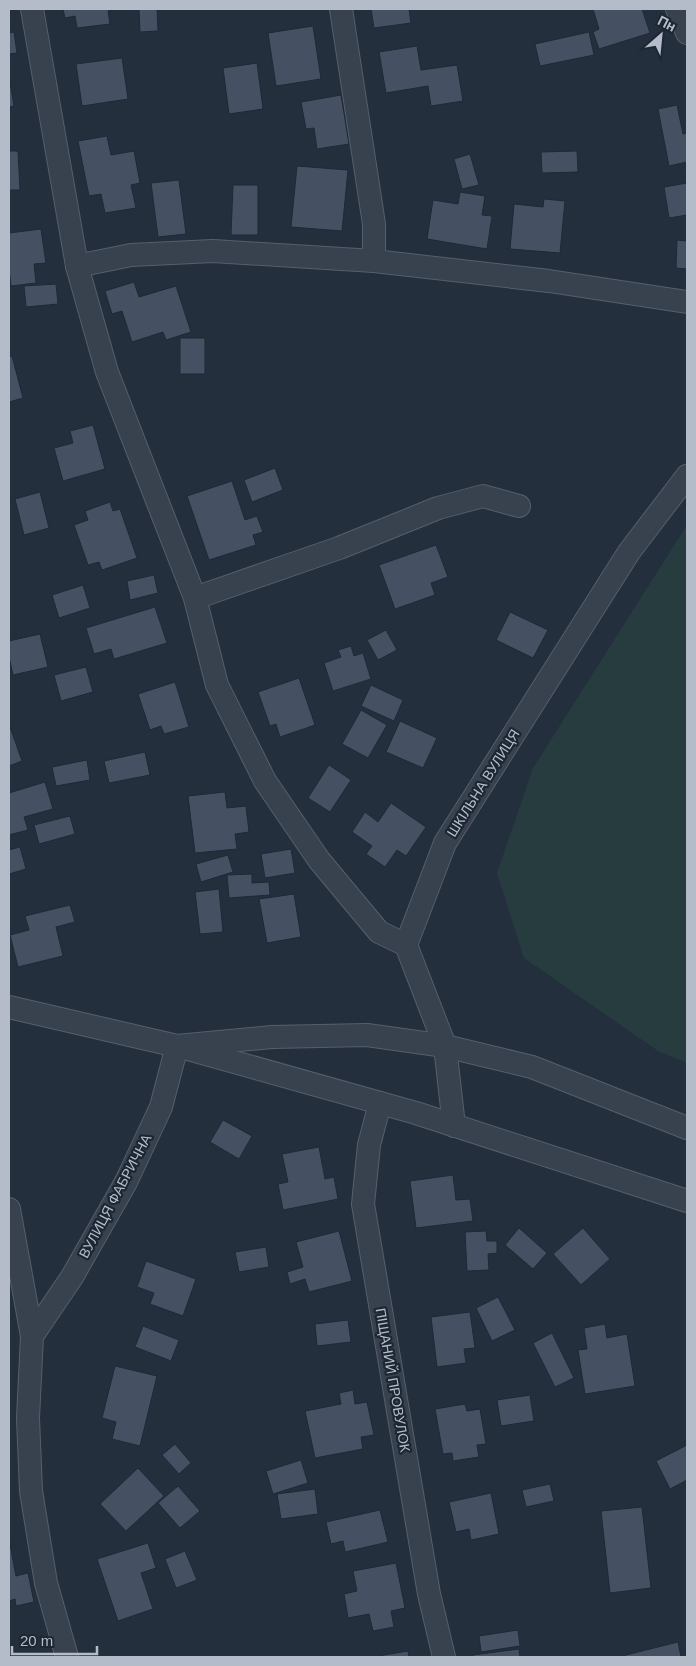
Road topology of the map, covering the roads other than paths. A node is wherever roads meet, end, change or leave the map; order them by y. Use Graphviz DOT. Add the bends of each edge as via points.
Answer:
graph roads {
  1 [pos="32,9"];
  2 [pos="341,9"];
  3 [pos="677,9"];
  4 [pos="687,33"];
  5 [pos="374,261"];
  6 [pos="77,266"];
  7 [pos="687,302"];
  8 [pos="687,476"];
  9 [pos="518,506"];
  10 [pos="194,598"];
  11 [pos="406,945"];
  12 [pos="9,1007"];
  13 [pos="177,1046"];
  14 [pos="445,1046"];
  15 [pos="380,1103"];
  16 [pos="454,1126"];
  17 [pos="687,1128"];
  18 [pos="687,1201"];
  19 [pos="9,1209"];
  20 [pos="32,1336"];
  21 [pos="18,1419"];
  22 [pos="67,1657"];
  23 [pos="444,1657"];
  1 -- 6 [label="street"];
  2 -- 5 [label="street" via="374,224"];
  3 -- 4 [label="street"];
  5 -- 6 [label="street" via="214,251 131,255"];
  5 -- 7 [label="street" via="559,282"];
  6 -- 10 [label="street" via="107,372"];
  8 -- 11 [label="street, ШКІЛЬНА ВУЛИЦЯ" via="629,552 445,843"];
  9 -- 10 [label="street" via="483,496 438,508 339,548"];
  10 -- 11 [label="street" via="217,685 265,781 319,860 379,932"];
  11 -- 14 [label="street"];
  12 -- 13 [label="street"];
  13 -- 14 [label="street" via="272,1037 367,1035"];
  13 -- 15 [label="street"];
  13 -- 20 [label="street, ВУЛИЦЯ ФАБРИЧНА" via="161,1107 126,1182 72,1277"];
  14 -- 16 [label="street"];
  14 -- 17 [label="street" via="532,1066"];
  15 -- 16 [label="street"];
  15 -- 23 [label="street, ПІЩАНИЙ ПРОВУЛОК" via="369,1145 363,1204 429,1594"];
  16 -- 18 [label="street"];
  19 -- 20 [label="street"];
  20 -- 21 [label="street"];
  21 -- 22 [label="street" via="46,1583"];
}
